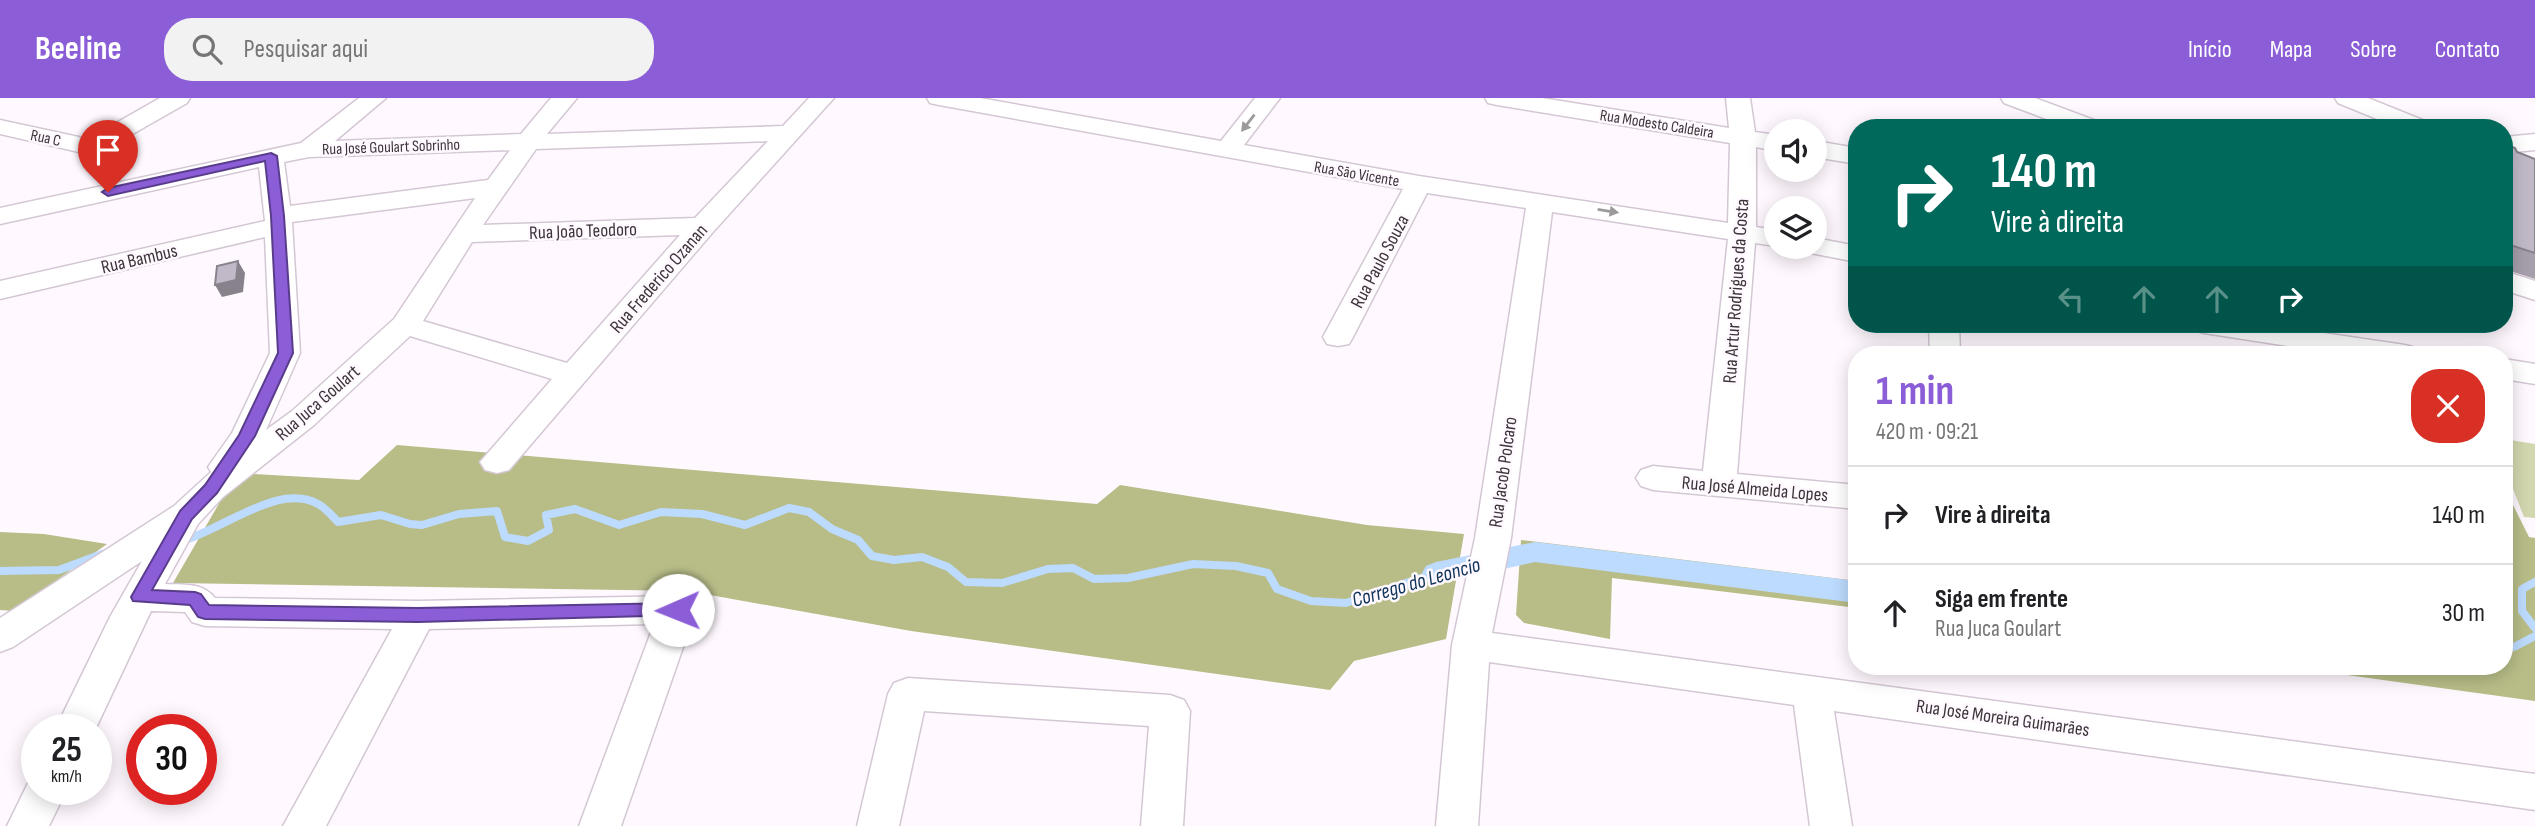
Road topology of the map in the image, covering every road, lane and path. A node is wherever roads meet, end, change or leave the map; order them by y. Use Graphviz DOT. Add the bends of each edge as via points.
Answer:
graph roads {
  1 [pos="178,98"];
  2 [pos="374,98"];
  3 [pos="565,98"];
  4 [pos="822,98"];
  5 [pos="939,98"];
  6 [pos="1268,98"];
  7 [pos="1497,98"];
  8 [pos="1738,98"];
  9 [pos="2012,98"];
  10 [pos="2347,98"];
  11 [pos="2408,98"];
  12 [pos="2069,119"];
  13 [pos="2399,119"];
  14 [pos="2433,119"];
  15 [pos="0,127"];
  16 [pos="789,133"];
  17 [pos="1744,137"];
  18 [pos="1764,140"];
  19 [pos="528,141"];
  20 [pos="2535,142"];
  21 [pos="2513,144"];
  22 [pos="309,149"];
  23 [pos="1228,149"];
  24 [pos="1827,151"];
  25 [pos="1848,154"];
  26 [pos="271,156"];
  27 [pos="1419,184"];
  28 [pos="498,187"];
  29 [pos="1540,201"];
  30 [pos="0,215"];
  31 [pos="278,221"];
  32 [pos="703,226"];
  33 [pos="1742,232"];
  34 [pos="463,234"];
  35 [pos="1764,236"];
  36 [pos="1827,248"];
  37 [pos="1848,252"];
  38 [pos="2513,283"];
  39 [pos="0,290"];
  40 [pos="2535,292"];
  41 [pos="405,325"];
  42 [pos="2262,333"];
  43 [pos="1338,337"];
  44 [pos="2347,346"];
  45 [pos="2513,370"];
  46 [pos="2535,374"];
  47 [pos="574,375"];
  48 [pos="497,462"];
  49 [pos="1653,478"];
  50 [pos="1719,483"];
  51 [pos="211,489"];
  52 [pos="1848,496"];
  53 [pos="186,515"];
  54 [pos="78,586"];
  55 [pos="145,587"];
  56 [pos="418,615"];
  57 [pos="0,637"];
  58 [pos="1471,645"];
  59 [pos="1811,691"];
  60 [pos="83,714"];
  61 [pos="2535,792"];
  62 [pos="38,805"];
  63 [pos="28,826"];
  64 [pos="304,826"];
  65 [pos="600,826"];
  66 [pos="878,826"];
  67 [pos="1162,826"];
  68 [pos="1457,826"];
  69 [pos="1831,826"];
  1 -- 15 [label="street, Rua C" via="92,147"];
  2 -- 22 [label="street"];
  3 -- 19 [label="street, Rua Juca Goulart"];
  4 -- 16 [label="street, Rua Frederico Ozanan"];
  5 -- 23 [label="street, Rua São Vicente"];
  6 -- 23 [label="street, one-way"];
  7 -- 17 [label="street, Rua Modesto Caldeira"];
  8 -- 17 [label="street, Rua Artur Rodrigues da Costa"];
  9 -- 12 [label="street"];
  10 -- 13 [label="street"];
  11 -- 14 [label="street"];
  16 -- 19 [label="street, Rua José Goulart Sobrinho"];
  16 -- 32 [label="street, Rua Frederico Ozanan"];
  17 -- 18 [label="street, Rua Modesto Caldeira"];
  17 -- 33 [label="street, Rua Artur Rodrigues da Costa"];
  19 -- 22 [label="street, Rua José Goulart Sobrinho"];
  19 -- 28 [label="street, Rua Juca Goulart"];
  20 -- 21 [label="street"];
  22 -- 26 [label="street, Rua José Goulart Sobrinho"];
  23 -- 27 [label="street, Rua São Vicente"];
  24 -- 25 [label="street"];
  26 -- 30 [label="street, Rua José Goulart Sobrinho"];
  26 -- 31 [label="street"];
  27 -- 29 [label="street, Rua São Vicente"];
  27 -- 43 [label="street, Rua Paulo Souza"];
  28 -- 31 [label="street, Rua Bambus"];
  28 -- 34 [label="street, Rua Juca Goulart"];
  29 -- 33 [label="street, Rua São Vicente, one-way"];
  29 -- 58 [label="street, Rua Jacob Polcaro" via="1493,538"];
  31 -- 39 [label="street, Rua Bambus"];
  31 -- 51 [label="street" via="285,353 247,436"];
  32 -- 34 [label="street, Rua João Teodoro"];
  32 -- 47 [label="street, Rua Frederico Ozanan"];
  33 -- 35 [label="street, Rua São Vicente"];
  33 -- 50 [label="street, Rua Artur Rodrigues da Costa"];
  34 -- 41 [label="street, Rua Juca Goulart"];
  36 -- 37 [label="street"];
  38 -- 40 [label="street"];
  41 -- 47 [label="street"];
  41 -- 51 [label="street, Rua Juca Goulart" via="303,418"];
  42 -- 44 [label="street"];
  45 -- 46 [label="street"];
  47 -- 48 [label="street, Rua Frederico Ozanan"];
  49 -- 50 [label="street, Rua José Almeida Lopes"];
  50 -- 52 [label="street, Rua José Almeida Lopes"];
  51 -- 53 [label="street, Rua Juca Goulart"];
  53 -- 54 [label="street, Rua Juca Goulart"];
  53 -- 55 [label="street"];
  54 -- 55 [label="street" via="132,568 144,570"];
  54 -- 57 [label="street, Rua Juca Goulart"];
  55 -- 56 [label="street" via="205,612"];
  55 -- 60 [label="street"];
  56 -- 64 [label="street"];
  56 -- 65 [label="street" via="678,610"];
  58 -- 59 [label="street, Rua José Moreira Guimarães"];
  58 -- 68 [label="street, Rua Jacob Polcaro"];
  59 -- 61 [label="street, Rua José Moreira Guimarães"];
  59 -- 69 [label="street"];
  62 -- 63 [label="street"];
  66 -- 67 [label="street" via="908,694 1170,711"];
}
